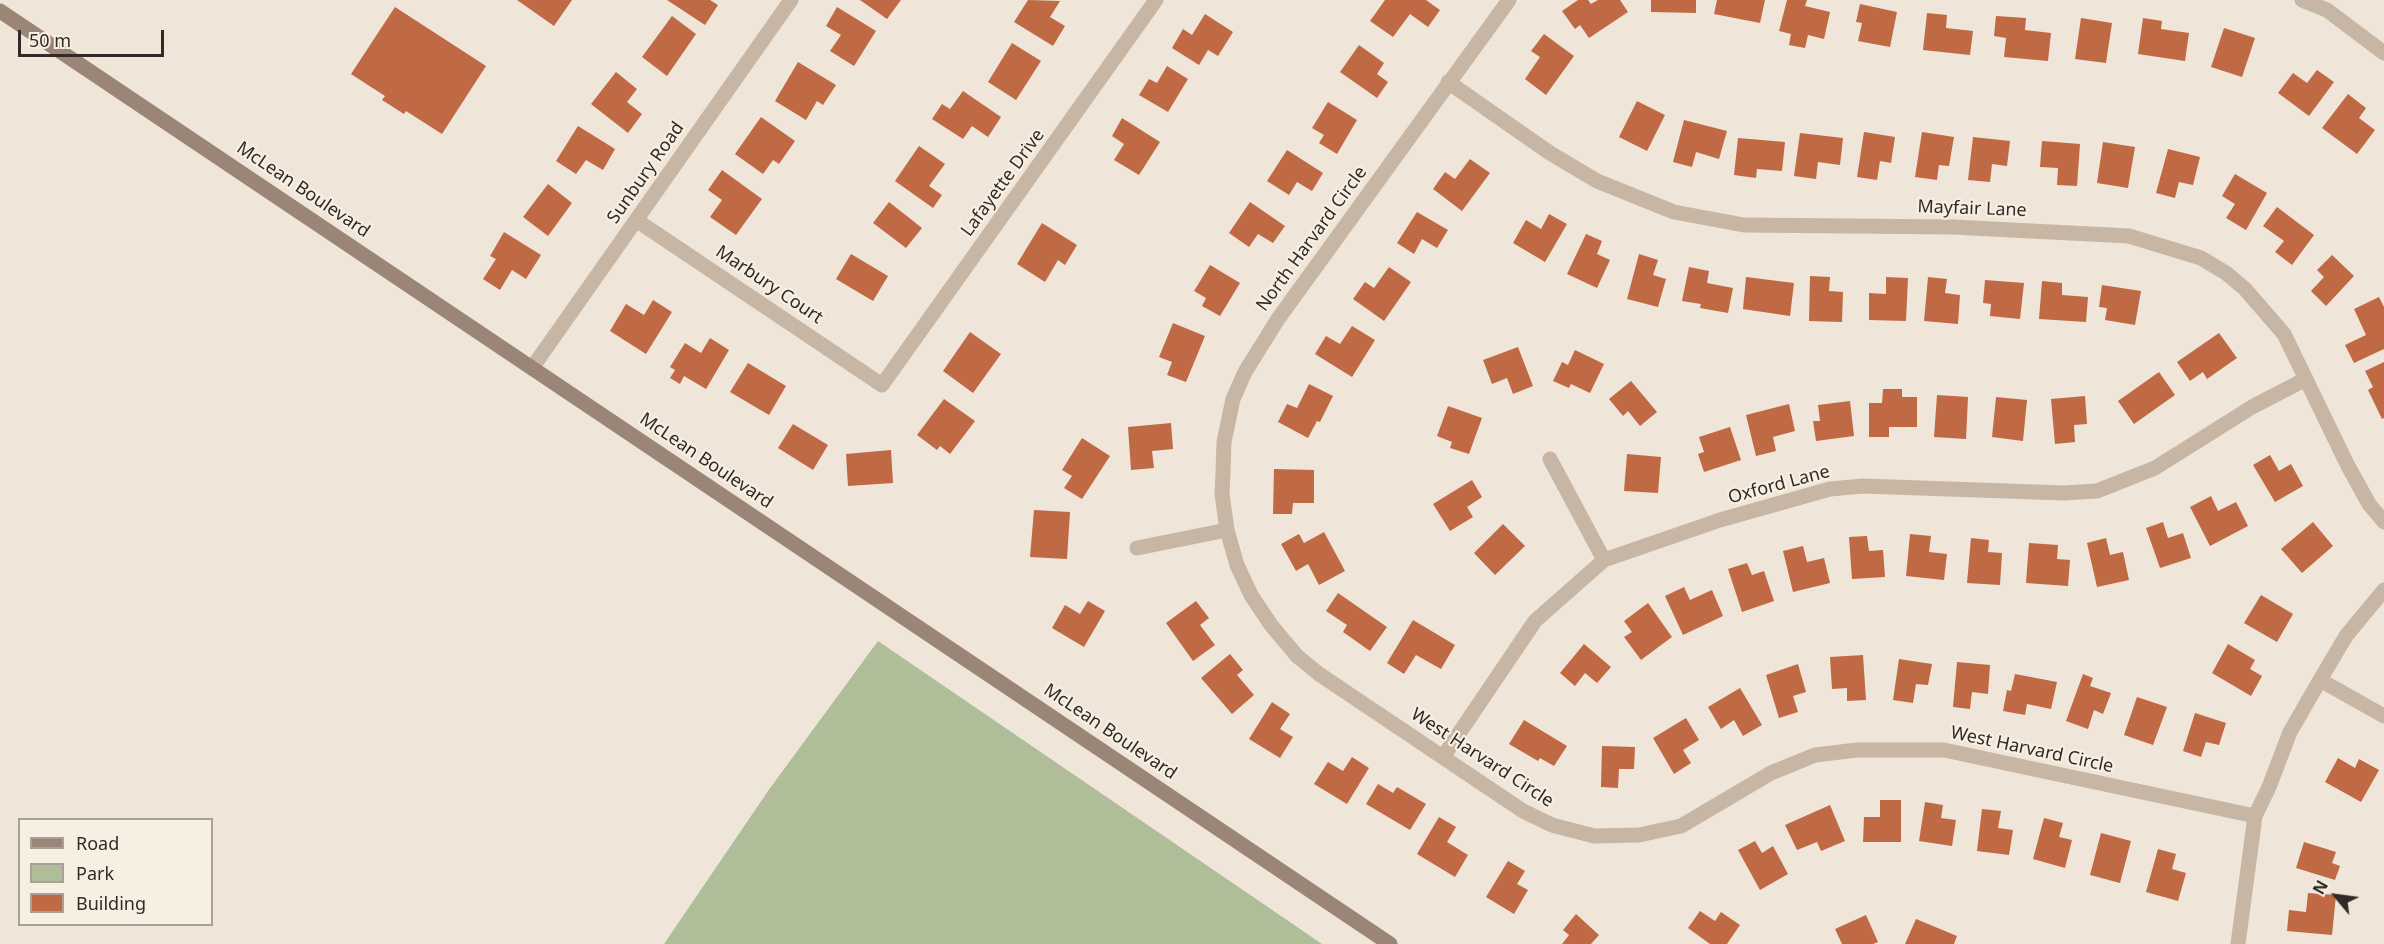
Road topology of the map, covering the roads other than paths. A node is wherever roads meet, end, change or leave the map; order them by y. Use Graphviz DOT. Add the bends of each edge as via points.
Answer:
graph roads {
  1 [pos="791,0"];
  2 [pos="1156,0"];
  3 [pos="1509,0"];
  4 [pos="2302,0"];
  5 [pos="0,11"];
  6 [pos="2384,53"];
  7 [pos="1448,82"];
  8 [pos="636,220"];
  9 [pos="532,368"];
  10 [pos="2306,380"];
  11 [pos="879,383"];
  12 [pos="1550,459"];
  13 [pos="2384,522"];
  14 [pos="1227,530"];
  15 [pos="1137,548"];
  16 [pos="1605,560"];
  17 [pos="2384,590"];
  18 [pos="2320,680"];
  19 [pos="2384,716"];
  20 [pos="1443,758"];
  21 [pos="2255,816"];
  22 [pos="1390,944"];
  23 [pos="2238,944"];
  1 -- 8 [label="street, Sunbury Road"];
  2 -- 11 [label="street, Lafayette Drive" via="882,384"];
  3 -- 7 [label="street, North Harvard Circle"];
  4 -- 6 [label="street" via="2327,10"];
  5 -- 9 [label="main road, McLean Boulevard"];
  7 -- 10 [label="street, Mayfair Lane" via="1597,181 1674,212 1744,225 1953,227 2129,236 2201,258 2226,273 2265,310 2284,334"];
  7 -- 14 [label="street, North Harvard Circle" via="1278,319 1245,372 1233,399 1224,442 1222,494"];
  8 -- 9 [label="street, Sunbury Road"];
  8 -- 11 [label="street, Marbury Court"];
  9 -- 22 [label="main road, McLean Boulevard"];
  10 -- 13 [label="street, Mayfair Lane" via="2348,466"];
  10 -- 16 [label="street, Oxford Lane" via="2252,407 2155,468 2097,491 1884,486 1830,489 1720,520"];
  12 -- 16 [label="street"];
  14 -- 15 [label="street"];
  14 -- 20 [label="street, West Harvard Circle" via="1251,595 1297,656"];
  16 -- 20 [label="street, Oxford Lane" via="1535,621"];
  17 -- 18 [label="street" via="2346,636"];
  18 -- 19 [label="street"];
  18 -- 21 [label="street" via="2290,732"];
  20 -- 21 [label="street, West Harvard Circle" via="1523,811 1552,825 1594,836 1639,835 1681,826 1771,773 1815,755 1857,750 1944,750"];
  21 -- 23 [label="street"];
}
